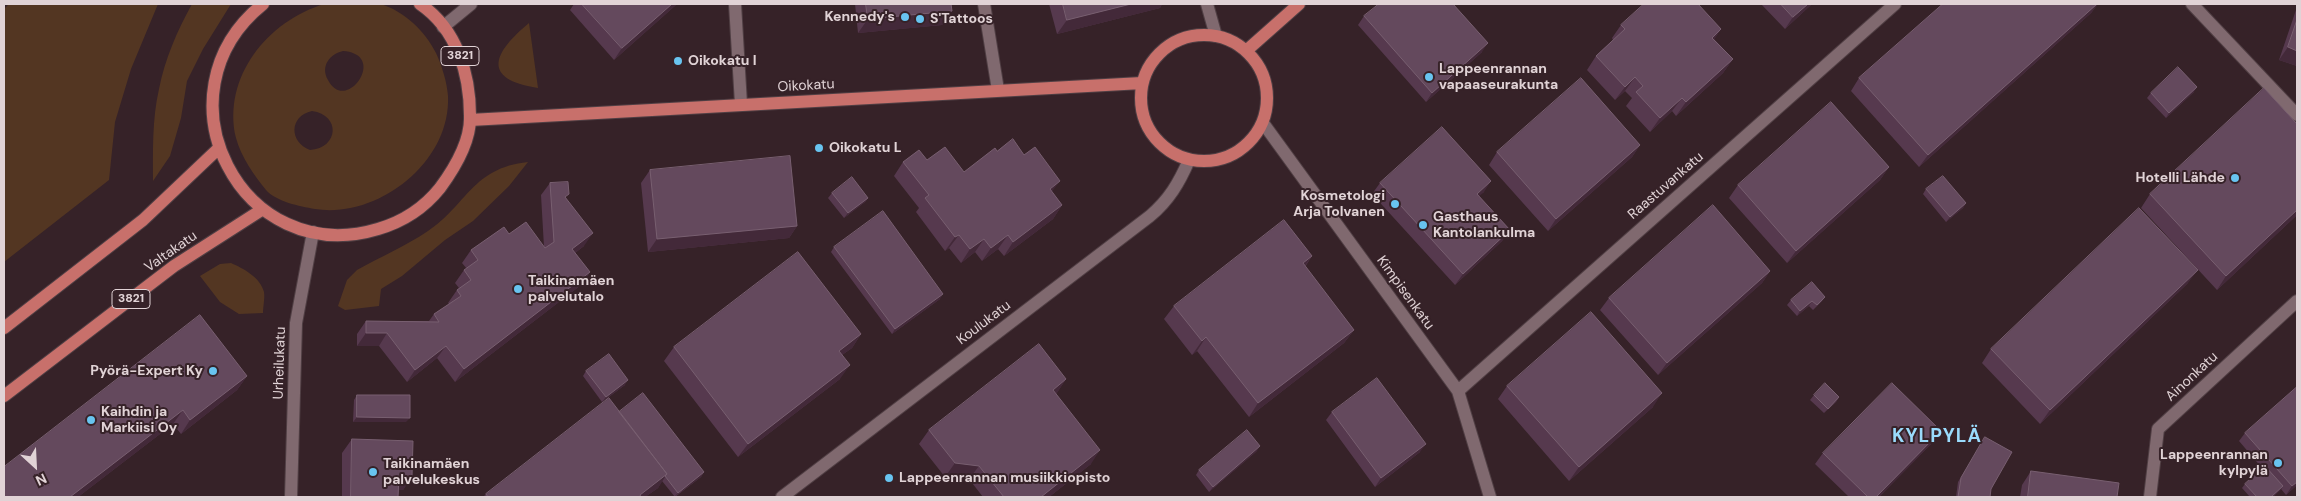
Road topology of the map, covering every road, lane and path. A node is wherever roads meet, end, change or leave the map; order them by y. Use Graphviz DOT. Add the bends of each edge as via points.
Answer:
graph roads {
  1 [pos="263,4"];
  2 [pos="420,4"];
  3 [pos="471,4"];
  4 [pos="735,4"];
  5 [pos="984,4"];
  6 [pos="1207,4"];
  7 [pos="1299,4"];
  8 [pos="1895,4"];
  9 [pos="2192,4"];
  10 [pos="443,27"];
  11 [pos="1216,36"];
  12 [pos="1246,51"];
  13 [pos="1142,83"];
  14 [pos="998,90"];
  15 [pos="741,104"];
  16 [pos="2297,115"];
  17 [pos="470,120"];
  18 [pos="1263,123"];
  19 [pos="219,148"];
  20 [pos="1189,160"];
  21 [pos="263,209"];
  22 [pos="313,232"];
  23 [pos="2297,301"];
  24 [pos="4,328"];
  25 [pos="1458,391"];
  26 [pos="4,396"];
  27 [pos="291,497"];
  28 [pos="782,497"];
  29 [pos="1490,497"];
  30 [pos="2150,497"];
  1 -- 19 [label="main road, 3821" via="230,40 217,68 212,99 213,124"];
  2 -- 10 [label="main road, 3821"];
  3 -- 10 [label="street"];
  4 -- 15 [label="street"];
  5 -- 14 [label="street"];
  6 -- 11 [label="street"];
  7 -- 12 [label="main road"];
  8 -- 25 [label="street, Raastuvankatu"];
  9 -- 16 [label="street"];
  10 -- 17 [label="main road, 3821" via="456,46 464,67 470,97"];
  11 -- 12 [label="main road"];
  11 -- 13 [label="main road" via="1202,34 1171,44 1148,68"];
  12 -- 18 [label="main road" via="1262,71 1267,89"];
  13 -- 14 [label="main road, Oikokatu"];
  13 -- 20 [label="main road" via="1141,109 1146,126 1157,142 1172,154"];
  14 -- 15 [label="main road, Oikokatu"];
  15 -- 17 [label="main road, Oikokatu"];
  17 -- 22 [label="main road, 3821" via="462,152 450,175 434,196 414,213 365,233"];
  18 -- 20 [label="main road" via="1244,148 1231,156 1211,162"];
  18 -- 25 [label="street, Kimpisenkatu"];
  19 -- 21 [label="main road, 3821" via="236,182"];
  19 -- 24 [label="main road" via="143,220"];
  20 -- 28 [label="street, Koulukatu" via="1180,182 1150,216"];
  21 -- 22 [label="main road, 3821" via="284,222"];
  21 -- 26 [label="main road, Valtakatu / 3821" via="174,266"];
  22 -- 27 [label="street, Urheilukatu" via="296,323"];
  23 -- 30 [label="street, Ainonkatu" via="2158,429"];
  25 -- 29 [label="street, Kimpisenkatu"];
}
